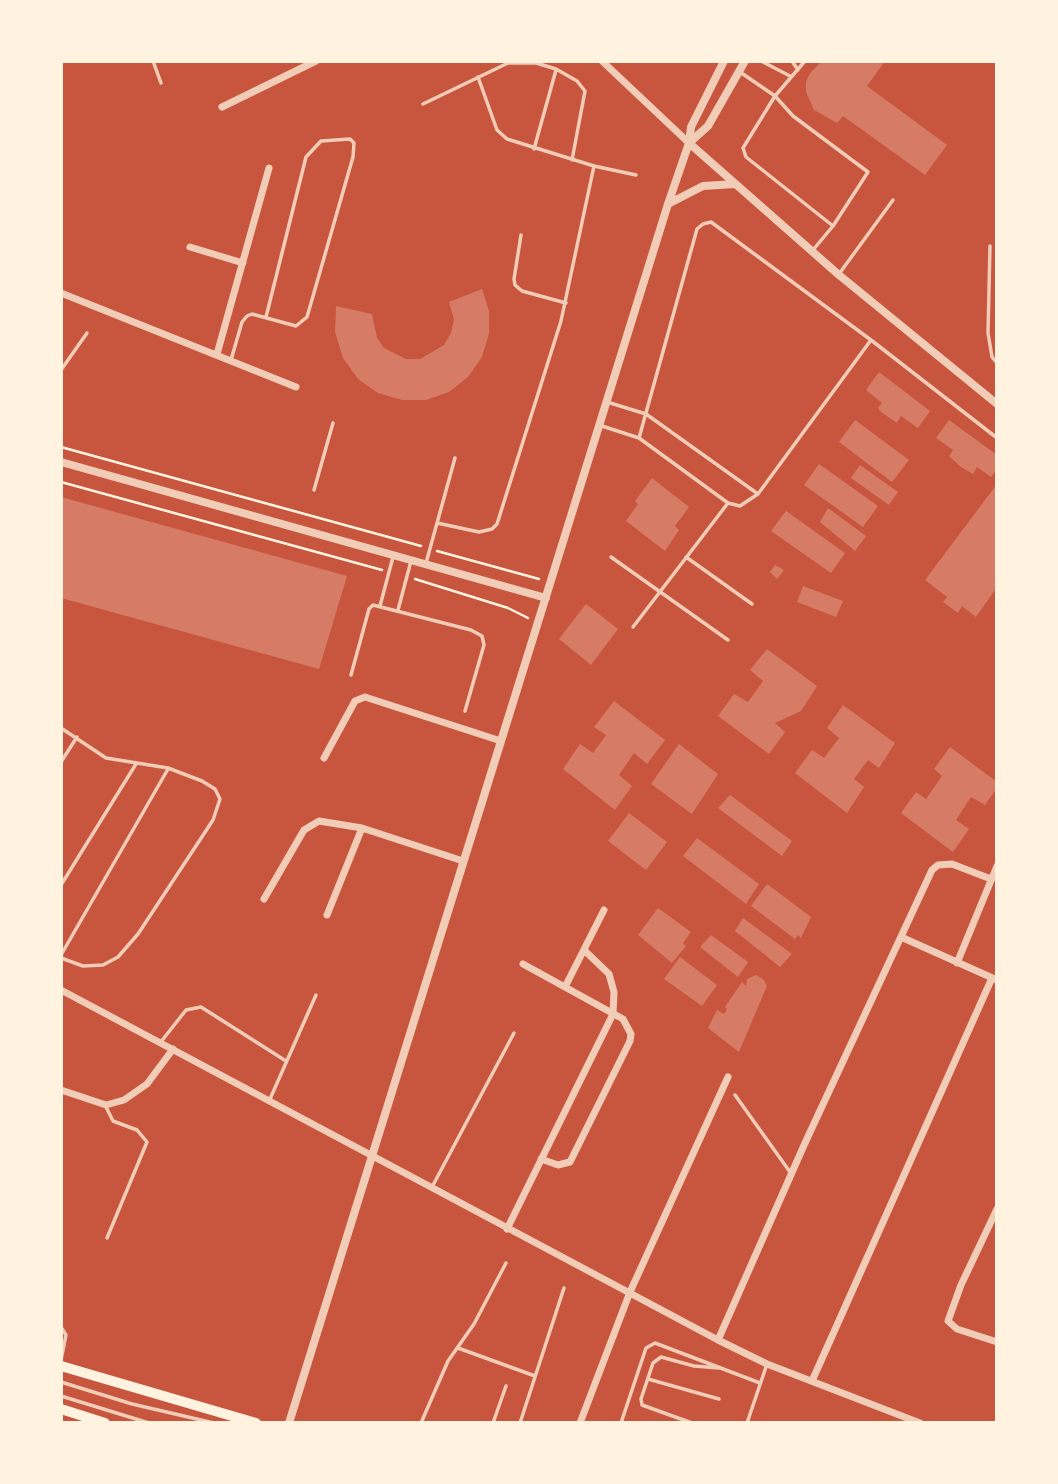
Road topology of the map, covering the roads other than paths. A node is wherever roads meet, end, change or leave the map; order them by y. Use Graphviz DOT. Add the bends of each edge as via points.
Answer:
graph roads {
  1 [pos="153,61"];
  2 [pos="316,61"];
  3 [pos="602,61"];
  4 [pos="724,61"];
  5 [pos="745,61"];
  6 [pos="761,61"];
  7 [pos="792,61"];
  8 [pos="806,61"];
  9 [pos="556,69"];
  10 [pos="798,70"];
  11 [pos="740,72"];
  12 [pos="790,76"];
  13 [pos="478,77"];
  14 [pos="161,83"];
  15 [pos="775,96"];
  16 [pos="423,104"];
  17 [pos="222,107"];
  18 [pos="690,143"];
  19 [pos="534,149"];
  20 [pos="572,160"];
  21 [pos="594,166"];
  22 [pos="269,168"];
  23 [pos="636,175"];
  24 [pos="734,184"];
  25 [pos="893,200"];
  26 [pos="668,205"];
  27 [pos="833,226"];
  28 [pos="522,235"];
  29 [pos="990,246"];
  30 [pos="190,247"];
  31 [pos="812,251"];
  32 [pos="243,263"];
  33 [pos="839,275"];
  34 [pos="61,293"];
  35 [pos="566,303"];
  36 [pos="265,317"];
  37 [pos="87,333"];
  38 [pos="871,340"];
  39 [pos="217,354"];
  40 [pos="231,360"];
  41 [pos="997,363"];
  42 [pos="61,370"];
  43 [pos="296,387"];
  44 [pos="607,402"];
  45 [pos="997,404"];
  46 [pos="646,414"];
  47 [pos="333,423"];
  48 [pos="600,425"];
  49 [pos="639,438"];
  50 [pos="997,438"];
  51 [pos="455,458"];
  52 [pos="61,462"];
  53 [pos="314,491"];
  54 [pos="758,494"];
  55 [pos="728,503"];
  56 [pos="437,523"];
  57 [pos="394,555"];
  58 [pos="686,556"];
  59 [pos="611,557"];
  60 [pos="411,559"];
  61 [pos="426,563"];
  62 [pos="660,592"];
  63 [pos="546,598"];
  64 [pos="751,604"];
  65 [pos="380,606"];
  66 [pos="398,610"];
  67 [pos="633,628"];
  68 [pos="728,640"];
  69 [pos="351,675"];
  70 [pos="465,711"];
  71 [pos="61,729"];
  72 [pos="78,736"];
  73 [pos="501,741"];
  74 [pos="324,758"];
  75 [pos="61,762"];
  76 [pos="136,764"];
  77 [pos="168,768"];
  78 [pos="362,828"];
  79 [pos="463,861"];
  80 [pos="997,866"];
  81 [pos="991,879"];
  82 [pos="61,885"];
  83 [pos="264,899"];
  84 [pos="604,910"];
  85 [pos="327,915"];
  86 [pos="901,937"];
  87 [pos="584,950"];
  88 [pos="61,957"];
  89 [pos="957,963"];
  90 [pos="523,964"];
  91 [pos="995,979"];
  92 [pos="565,988"];
  93 [pos="61,990"];
  94 [pos="316,995"];
  95 [pos="613,1014"];
  96 [pos="514,1033"];
  97 [pos="160,1043"];
  98 [pos="173,1049"];
  99 [pos="286,1060"];
  100 [pos="728,1077"];
  101 [pos="61,1090"];
  102 [pos="736,1095"];
  103 [pos="269,1101"];
  104 [pos="106,1105"];
  105 [pos="372,1158"];
  106 [pos="541,1158"];
  107 [pos="791,1174"];
  108 [pos="431,1189"];
  109 [pos="997,1209"];
  110 [pos="506,1229"];
  111 [pos="107,1238"];
  112 [pos="506,1263"];
  113 [pos="564,1288"];
  114 [pos="630,1292"];
  115 [pos="61,1327"];
  116 [pos="718,1340"];
  117 [pos="997,1342"];
  118 [pos="458,1348"];
  119 [pos="61,1360"];
  120 [pos="767,1364"];
  121 [pos="61,1366"];
  122 [pos="724,1369"];
  123 [pos="536,1376"];
  124 [pos="648,1379"];
  125 [pos="812,1381"];
  126 [pos="61,1382"];
  127 [pos="760,1383"];
  128 [pos="506,1386"];
  129 [pos="61,1396"];
  130 [pos="719,1399"];
  131 [pos="61,1409"];
  132 [pos="105,1423"];
  133 [pos="149,1423"];
  134 [pos="214,1423"];
  135 [pos="256,1423"];
  136 [pos="289,1423"];
  137 [pos="421,1423"];
  138 [pos="493,1423"];
  139 [pos="520,1423"];
  140 [pos="580,1423"];
  141 [pos="621,1423"];
  142 [pos="692,1423"];
  143 [pos="747,1423"];
  144 [pos="920,1423"];
  1 -- 14 [label="lane"];
  2 -- 17 [label="street"];
  3 -- 18 [label="street"];
  4 -- 18 [label="street" via="691,127"];
  5 -- 11 [label="street"];
  6 -- 12 [label="lane"];
  7 -- 10 [label="lane"];
  8 -- 10 [label="lane"];
  9 -- 13 [label="lane" via="508,63"];
  9 -- 19 [label="lane"];
  9 -- 20 [label="lane" via="585,91"];
  10 -- 12 [label="lane"];
  11 -- 15 [label="lane"];
  11 -- 18 [label="street" via="708,126"];
  12 -- 15 [label="lane"];
  13 -- 16 [label="lane"];
  13 -- 19 [label="lane" via="496,131"];
  15 -- 27 [label="lane" via="745,142 743,153"];
  15 -- 27 [label="lane" via="793,116 868,172"];
  18 -- 24 [label="street"];
  18 -- 26 [label="street"];
  19 -- 20 [label="lane"];
  20 -- 21 [label="lane"];
  21 -- 23 [label="lane"];
  21 -- 35 [label="lane"];
  22 -- 32 [label="street"];
  24 -- 26 [label="street" via="703,186"];
  24 -- 31 [label="street"];
  25 -- 33 [label="lane"];
  26 -- 44 [label="street"];
  27 -- 31 [label="lane"];
  28 -- 35 [label="lane" via="515,285"];
  29 -- 41 [label="lane" via="988,333"];
  30 -- 32 [label="street"];
  31 -- 33 [label="street"];
  32 -- 39 [label="street"];
  33 -- 45 [label="street"];
  34 -- 39 [label="street"];
  35 -- 56 [label="lane" via="497,523 479,532"];
  36 -- 36 [label="lane" via="296,326 307,317 353,157 350,139 321,141 306,156"];
  36 -- 40 [label="lane" via="252,314 242,322"];
  37 -- 42 [label="lane"];
  38 -- 46 [label="lane" via="718,226 703,224 697,229 681,280"];
  38 -- 50 [label="lane"];
  38 -- 54 [label="lane"];
  39 -- 40 [label="street"];
  40 -- 43 [label="street"];
  44 -- 46 [label="lane"];
  44 -- 48 [label="street"];
  46 -- 49 [label="lane"];
  46 -- 54 [label="lane"];
  47 -- 53 [label="lane"];
  48 -- 49 [label="lane"];
  48 -- 63 [label="street"];
  49 -- 55 [label="lane"];
  51 -- 56 [label="lane"];
  52 -- 57 [label="street"];
  54 -- 55 [label="lane" via="740,506"];
  55 -- 58 [label="lane"];
  56 -- 61 [label="lane"];
  57 -- 60 [label="street"];
  57 -- 65 [label="lane"];
  58 -- 62 [label="lane"];
  58 -- 64 [label="lane"];
  59 -- 62 [label="lane"];
  60 -- 61 [label="street"];
  60 -- 66 [label="lane"];
  61 -- 63 [label="street"];
  62 -- 67 [label="lane"];
  62 -- 68 [label="lane"];
  63 -- 73 [label="street"];
  65 -- 66 [label="lane"];
  65 -- 69 [label="lane" via="369,609"];
  66 -- 70 [label="lane" via="482,636 483,654"];
  71 -- 72 [label="lane"];
  72 -- 75 [label="lane"];
  72 -- 76 [label="lane" via="106,758"];
  73 -- 74 [label="street" via="365,697 355,701"];
  73 -- 79 [label="street"];
  76 -- 77 [label="lane"];
  76 -- 82 [label="lane"];
  77 -- 88 [label="lane"];
  77 -- 88 [label="lane" via="215,789 220,799 213,820 118,957 103,965 83,965"];
  78 -- 79 [label="street"];
  78 -- 83 [label="street" via="337,822 311,824"];
  78 -- 85 [label="street"];
  79 -- 105 [label="street"];
  80 -- 81 [label="street"];
  81 -- 86 [label="street" via="952,864 938,865"];
  81 -- 89 [label="street"];
  84 -- 87 [label="street"];
  86 -- 89 [label="street"];
  86 -- 107 [label="street"];
  87 -- 92 [label="street"];
  87 -- 95 [label="street" via="609,974"];
  89 -- 91 [label="street"];
  90 -- 92 [label="street"];
  91 -- 125 [label="street"];
  92 -- 95 [label="street"];
  93 -- 97 [label="street"];
  94 -- 99 [label="lane"];
  95 -- 106 [label="street"];
  95 -- 106 [label="street" via="628,1025 630,1041 581,1142 567,1165"];
  96 -- 108 [label="lane"];
  97 -- 98 [label="street"];
  97 -- 99 [label="lane" via="186,1010 201,1007"];
  98 -- 103 [label="street"];
  98 -- 104 [label="street" via="135,1094"];
  99 -- 103 [label="lane"];
  100 -- 114 [label="street"];
  101 -- 104 [label="street"];
  102 -- 107 [label="lane"];
  103 -- 105 [label="street"];
  104 -- 111 [label="lane" via="113,1121 137,1130 147,1142"];
  105 -- 108 [label="street"];
  105 -- 136 [label="street"];
  106 -- 110 [label="street"];
  107 -- 116 [label="street"];
  108 -- 110 [label="street"];
  109 -- 117 [label="street" via="948,1315 957,1329"];
  110 -- 114 [label="street"];
  112 -- 118 [label="lane"];
  113 -- 123 [label="lane"];
  114 -- 116 [label="street"];
  114 -- 140 [label="street"];
  115 -- 119 [label="lane" via="66,1335"];
  116 -- 120 [label="street"];
  118 -- 123 [label="lane"];
  118 -- 137 [label="lane"];
  120 -- 125 [label="street"];
  120 -- 127 [label="lane"];
  121 -- 135 [label="main road"];
  122 -- 124 [label="lane" via="661,1357 653,1363"];
  122 -- 127 [label="lane"];
  122 -- 141 [label="lane" via="660,1343 649,1345"];
  123 -- 139 [label="lane"];
  124 -- 130 [label="lane"];
  124 -- 142 [label="lane" via="642,1405"];
  125 -- 144 [label="street"];
  126 -- 134 [label="lane"];
  127 -- 143 [label="lane"];
  128 -- 138 [label="lane"];
  129 -- 133 [label="lane"];
  131 -- 132 [label="main road"];
}
